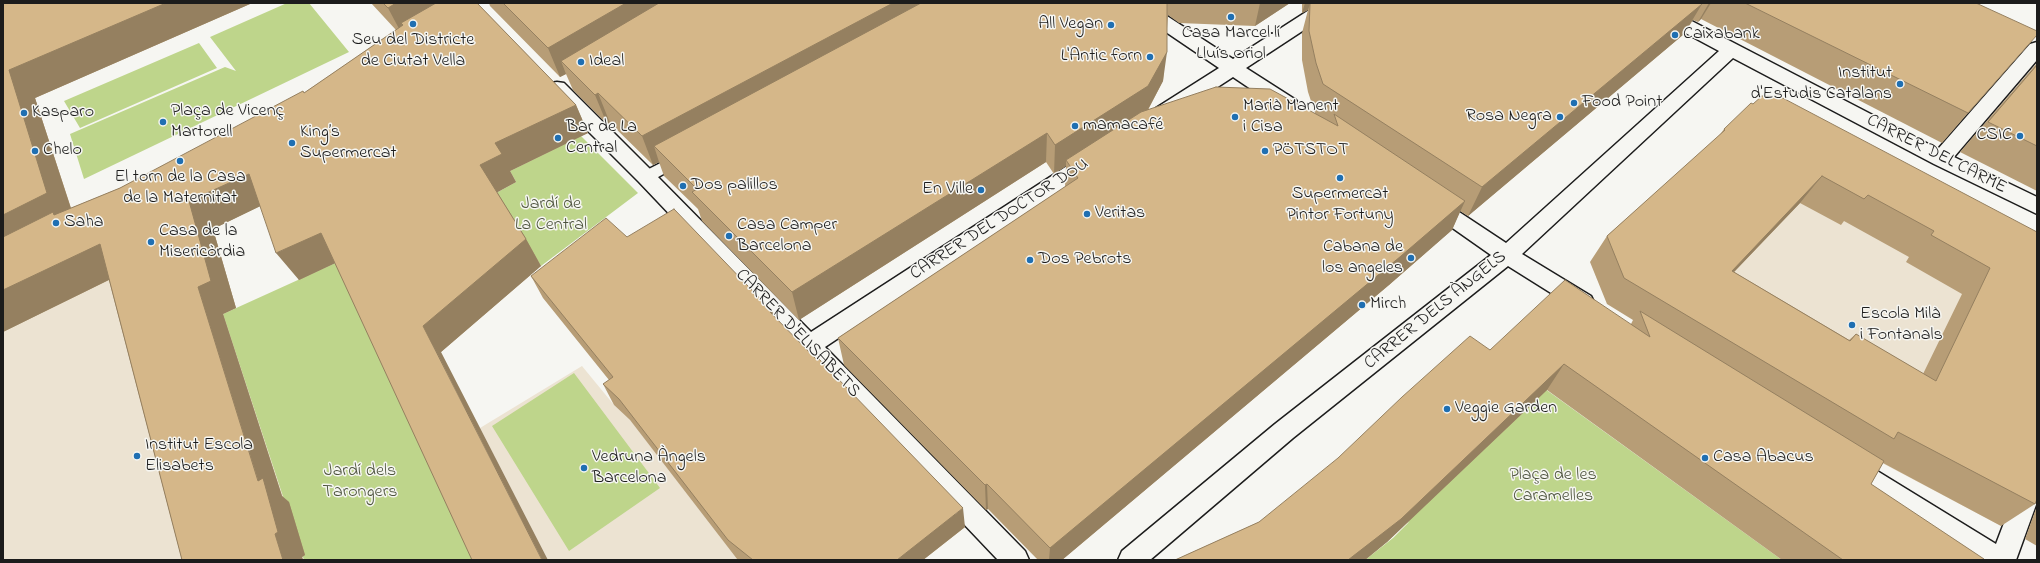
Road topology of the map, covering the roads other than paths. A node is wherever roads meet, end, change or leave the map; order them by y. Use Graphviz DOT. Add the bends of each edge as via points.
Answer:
graph roads {
  1 [pos="1135,3"];
  2 [pos="1333,3"];
  3 [pos="1643,3"];
  4 [pos="2037,48"];
  5 [pos="1731,50"];
  6 [pos="1232,68"];
  7 [pos="542,73"];
  8 [pos="1302,115"];
  9 [pos="1149,122"];
  10 [pos="1109,148"];
  11 [pos="694,151"];
  12 [pos="1941,159"];
  13 [pos="646,177"];
  14 [pos="1414,191"];
  15 [pos="2037,206"];
  16 [pos="1507,255"];
  17 [pos="1604,315"];
  18 [pos="808,346"];
  19 [pos="1827,453"];
  20 [pos="2037,468"];
  21 [pos="1016,560"];
  22 [pos="1131,560"];
  23 [pos="1999,560"];
  24 [pos="2003,560"];
  1 -- 6 [label="street"];
  2 -- 6 [label="street"];
  3 -- 5 [label="street, CARRER DEL CARME"];
  4 -- 12 [label="street"];
  5 -- 12 [label="street, CARRER DEL CARME"];
  5 -- 16 [label="street, CARRER DELS ÀNGELS"];
  6 -- 8 [label="street"];
  6 -- 9 [label="street"];
  7 -- 13 [label="street, CARRER D'ELISABETS" via="565,85"];
  10 -- 18 [label="street, CARRER DEL DOCTOR DOU"];
  11 -- 13 [label="lane"];
  12 -- 15 [label="street, CARRER DEL CARME"];
  13 -- 18 [label="street, CARRER D'ELISABETS"];
  14 -- 16 [label="street"];
  16 -- 17 [label="street"];
  16 -- 22 [label="street, CARRER DELS ÀNGELS" via="1284,431"];
  18 -- 21 [label="street, CARRER D'ELISABETS"];
  19 -- 23 [label="street"];
  20 -- 24 [label="street"];
}
